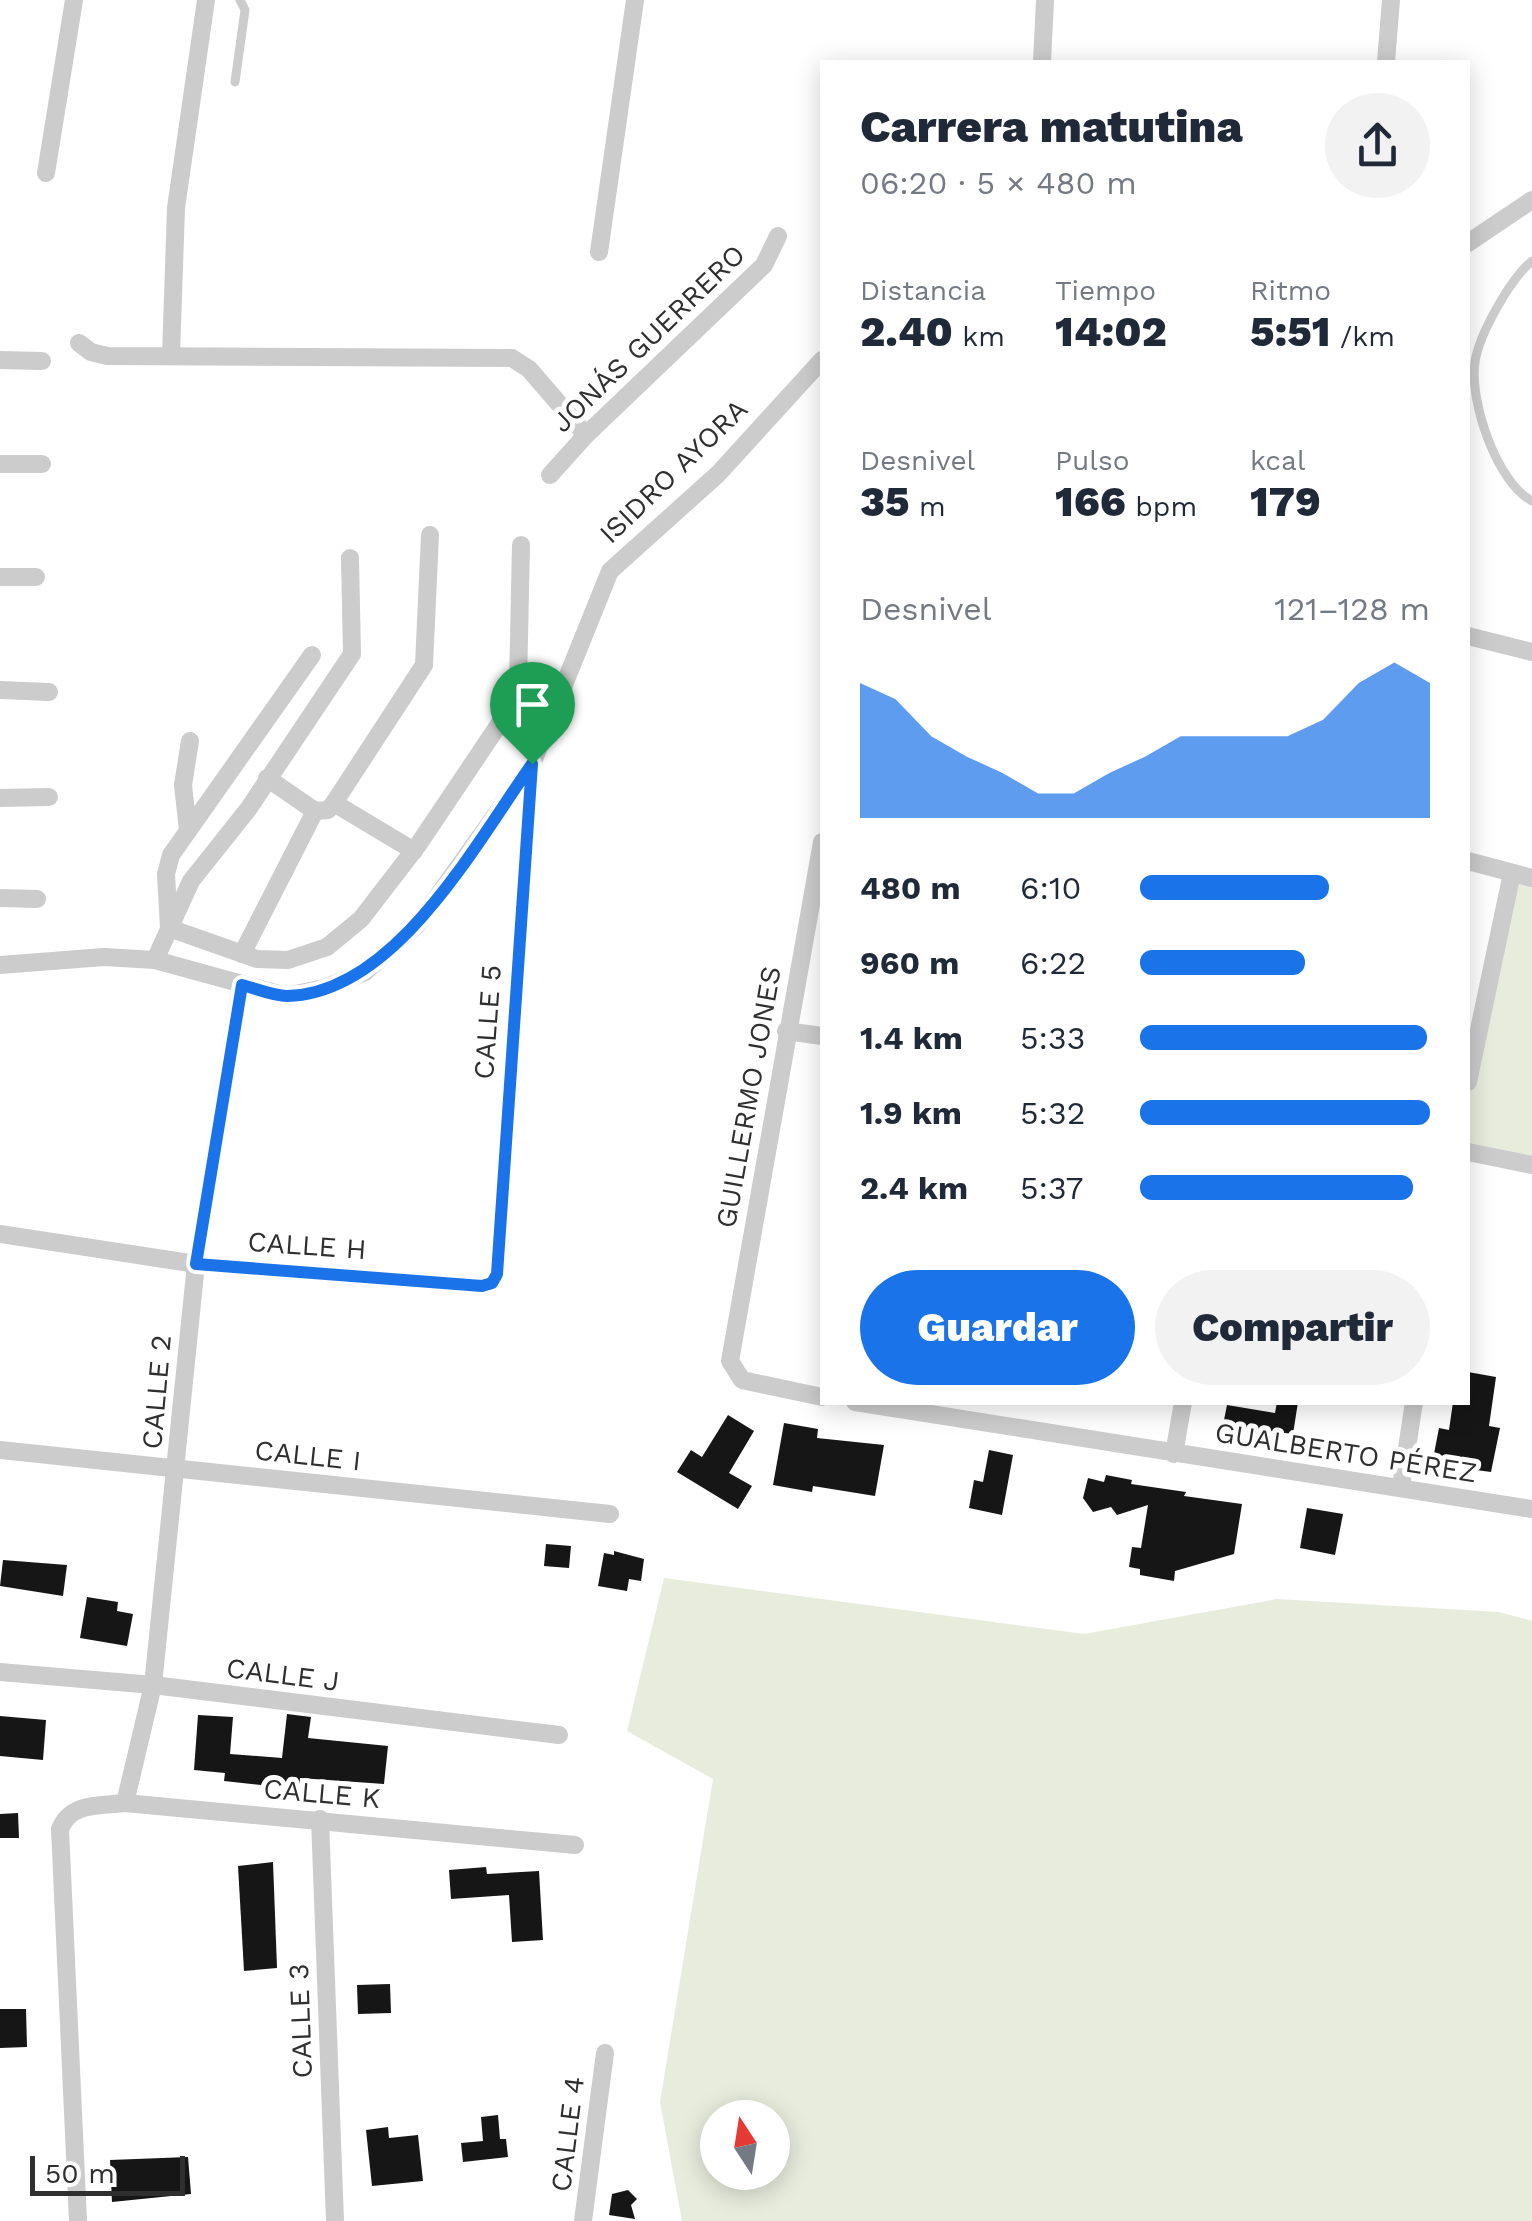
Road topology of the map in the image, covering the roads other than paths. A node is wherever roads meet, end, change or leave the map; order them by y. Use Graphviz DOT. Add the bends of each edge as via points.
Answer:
graph roads {
  1 [pos="74,0"];
  2 [pos="206,0"];
  3 [pos="240,0"];
  4 [pos="635,0"];
  5 [pos="1046,0"];
  6 [pos="1391,0"];
  7 [pos="1042,60"];
  8 [pos="1386,60"];
  9 [pos="235,82"];
  10 [pos="46,173"];
  11 [pos="1532,200"];
  12 [pos="778,236"];
  13 [pos="1470,242"];
  14 [pos="600,252"];
  15 [pos="1532,261"];
  16 [pos="79,342"];
  17 [pos="171,355"];
  18 [pos="0,360"];
  19 [pos="42,361"];
  20 [pos="820,362"];
  21 [pos="586,435"];
  22 [pos="0,464"];
  23 [pos="42,464"];
  24 [pos="550,475"];
  25 [pos="1532,501"];
  26 [pos="430,535"];
  27 [pos="521,545"];
  28 [pos="350,558"];
  29 [pos="0,577"];
  30 [pos="36,577"];
  31 [pos="1470,636"];
  32 [pos="1532,652"];
  33 [pos="312,654"];
  34 [pos="0,690"];
  35 [pos="49,692"];
  36 [pos="190,741"];
  37 [pos="532,764"];
  38 [pos="267,778"];
  39 [pos="0,798"];
  40 [pos="49,798"];
  41 [pos="334,804"];
  42 [pos="315,811"];
  43 [pos="188,830"];
  44 [pos="414,851"];
  45 [pos="820,852"];
  46 [pos="1470,862"];
  47 [pos="1512,873"];
  48 [pos="1532,878"];
  49 [pos="0,898"];
  50 [pos="37,898"];
  51 [pos="169,928"];
  52 [pos="242,954"];
  53 [pos="155,960"];
  54 [pos="0,966"];
  55 [pos="242,985"];
  56 [pos="786,1031"];
  57 [pos="820,1036"];
  58 [pos="1470,1072"];
  59 [pos="1470,1152"];
  60 [pos="1532,1165"];
  61 [pos="0,1234"];
  62 [pos="196,1264"];
  63 [pos="492,1283"];
  64 [pos="820,1397"];
  65 [pos="888,1405"];
  66 [pos="1183,1405"];
  67 [pos="1414,1405"];
  68 [pos="944,1410"];
  69 [pos="0,1450"];
  70 [pos="1174,1454"];
  71 [pos="176,1468"];
  72 [pos="1401,1487"];
  73 [pos="1532,1509"];
  74 [pos="610,1514"];
  75 [pos="0,1672"];
  76 [pos="153,1686"];
  77 [pos="559,1735"];
  78 [pos="125,1804"];
  79 [pos="320,1819"];
  80 [pos="575,1845"];
  81 [pos="605,2054"];
  82 [pos="78,2221"];
  83 [pos="336,2221"];
  84 [pos="583,2221"];
  1 -- 10 [label="street"];
  2 -- 17 [label="street" via="176,208"];
  3 -- 9 [label="lane" via="245,10"];
  4 -- 14 [label="street"];
  5 -- 7 [label="street"];
  6 -- 8 [label="street"];
  11 -- 13 [label="street"];
  12 -- 21 [label="street, JONÁS GUERRERO" via="764,266"];
  15 -- 25 [label="lane" via="1511,286 1475,362 1476,393 1493,453 1508,482"];
  16 -- 17 [label="street" via="107,356"];
  17 -- 21 [label="street" via="512,358"];
  18 -- 19 [label="street"];
  20 -- 37 [label="street, ISIDRO AYORA" via="718,474 610,571"];
  21 -- 24 [label="street, JONÁS GUERRERO"];
  22 -- 23 [label="street"];
  26 -- 41 [label="street" via="424,664"];
  27 -- 44 [label="street" via="515,696"];
  28 -- 38 [label="street" via="352,654"];
  29 -- 30 [label="street"];
  31 -- 32 [label="street"];
  33 -- 43 [label="street"];
  34 -- 35 [label="street"];
  36 -- 43 [label="street" via="184,785"];
  37 -- 55 [label="street, ISIDRO AYORA" via="417,925 364,972 286,996"];
  37 -- 63 [label="street, CALLE 5"];
  38 -- 42 [label="street"];
  38 -- 51 [label="street" via="192,881"];
  39 -- 40 [label="street"];
  41 -- 42 [label="street"];
  41 -- 44 [label="street"];
  42 -- 52 [label="street"];
  43 -- 51 [label="street" via="168,863"];
  44 -- 52 [label="street" via="361,918 326,947 288,960"];
  45 -- 56 [label="street, GUILLERMO JONES"];
  46 -- 47 [label="street"];
  47 -- 48 [label="street"];
  47 -- 58 [label="street"];
  49 -- 50 [label="street"];
  51 -- 52 [label="street"];
  51 -- 53 [label="street"];
  53 -- 54 [label="street, ISIDRO AYORA"];
  53 -- 55 [label="street, ISIDRO AYORA"];
  55 -- 62 [label="street, CALLE 2"];
  56 -- 57 [label="street"];
  56 -- 64 [label="street, GUILLERMO JONES" via="730,1361 742,1380"];
  59 -- 60 [label="street"];
  61 -- 62 [label="street, CALLE H"];
  62 -- 63 [label="street, CALLE H"];
  62 -- 71 [label="street, CALLE 2"];
  65 -- 68 [label="street, GUALBERTO PÉREZ"];
  66 -- 70 [label="street"];
  67 -- 72 [label="street"];
  68 -- 70 [label="street, GUALBERTO PÉREZ"];
  69 -- 71 [label="street, CALLE I"];
  70 -- 72 [label="street, GUALBERTO PÉREZ"];
  71 -- 74 [label="street, CALLE I"];
  71 -- 76 [label="street, CALLE 2"];
  72 -- 73 [label="street, GUALBERTO PÉREZ"];
  75 -- 76 [label="street, CALLE J"];
  76 -- 77 [label="street, CALLE J"];
  76 -- 78 [label="street, CALLE 2"];
  78 -- 79 [label="street, CALLE K"];
  78 -- 82 [label="street, CALLE K" via="80,1807 60,1829"];
  79 -- 80 [label="street, CALLE K"];
  79 -- 83 [label="street, CALLE 3"];
  81 -- 84 [label="street, CALLE 4"];
}
